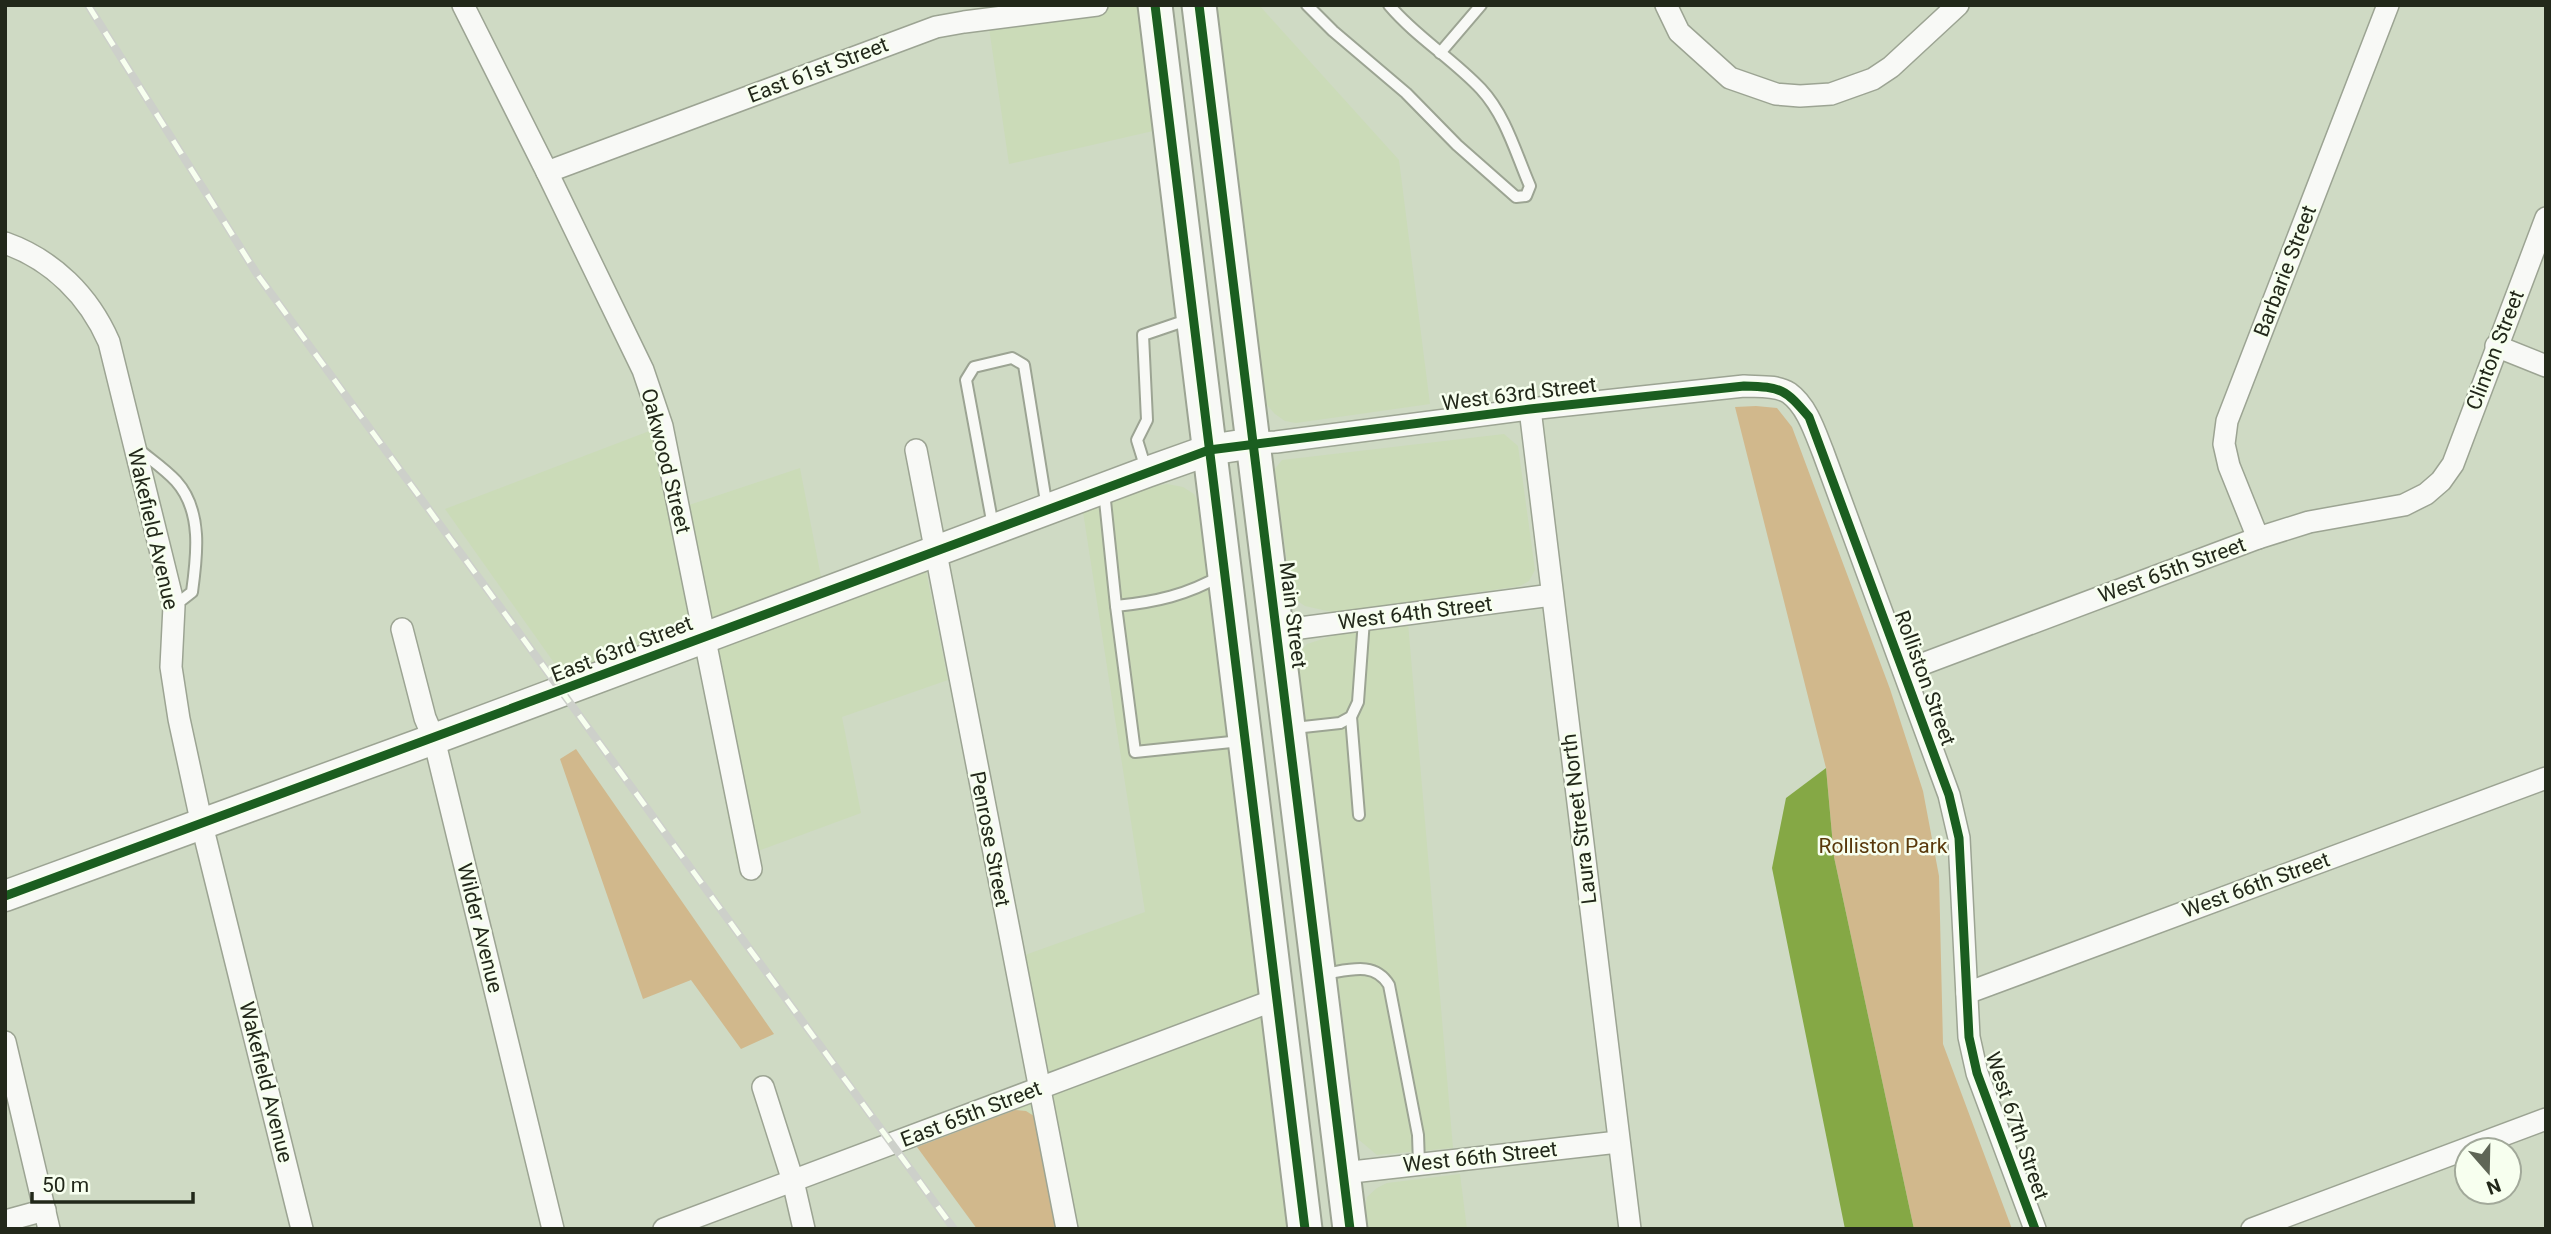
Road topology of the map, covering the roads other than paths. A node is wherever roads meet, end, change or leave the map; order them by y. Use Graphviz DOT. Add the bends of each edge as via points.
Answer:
graph roads {
  1 [pos="463,5"];
  2 [pos="1096,5"];
  3 [pos="1155,5"];
  4 [pos="1199,5"];
  5 [pos="1307,5"];
  6 [pos="1389,5"];
  7 [pos="1480,5"];
  8 [pos="1666,5"];
  9 [pos="1958,5"];
  10 [pos="2388,5"];
  11 [pos="1440,53"];
  12 [pos="547,172"];
  13 [pos="2546,218"];
  14 [pos="5,243"];
  15 [pos="1192,318"];
  16 [pos="2496,346"];
  17 [pos="2546,366"];
  18 [pos="1788,393"];
  19 [pos="1530,409"];
  20 [pos="1254,443"];
  21 [pos="135,446"];
  22 [pos="916,450"];
  23 [pos="1209,450"];
  24 [pos="1147,472"];
  25 [pos="2441,481"];
  26 [pos="1103,488"];
  27 [pos="1047,509"];
  28 [pos="994,529"];
  29 [pos="2258,538"];
  30 [pos="934,552"];
  31 [pos="1224,574"];
  32 [pos="1552,595"];
  33 [pos="174,606"];
  34 [pos="1116,606"];
  35 [pos="1364,620"];
  36 [pos="402,629"];
  37 [pos="1277,631"];
  38 [pos="706,636"];
  39 [pos="1904,671"];
  40 [pos="1351,717"];
  41 [pos="1289,728"];
  42 [pos="434,739"];
  43 [pos="1245,741"];
  44 [pos="2546,778"];
  45 [pos="1359,815"];
  46 [pos="202,825"];
  47 [pos="751,869"];
  48 [pos="5,896"];
  49 [pos="1319,975"];
  50 [pos="1967,993"];
  51 [pos="1277,999"];
  52 [pos="5,1042"];
  53 [pos="763,1087"];
  54 [pos="1039,1088"];
  55 [pos="2546,1119"];
  56 [pos="1618,1142"];
  57 [pos="1419,1164"];
  58 [pos="1343,1173"];
  59 [pos="793,1181"];
  60 [pos="47,1220"];
  61 [pos="5,1221"];
  62 [pos="302,1229"];
  63 [pos="554,1229"];
  64 [pos="664,1229"];
  65 [pos="804,1229"];
  66 [pos="1068,1229"];
  67 [pos="1305,1229"];
  68 [pos="1338,1229"];
  69 [pos="1350,1229"];
  70 [pos="1630,1229"];
  71 [pos="2035,1229"];
  72 [pos="2252,1229"];
  1 -- 12 [label="street, Oakwood Street"];
  2 -- 12 [label="street, East 61st Street" via="936,27"];
  3 -- 15 [label="main road"];
  4 -- 20 [label="main road, Main Street"];
  5 -- 11 [label="lane" via="1516,197 1525,196 1530,186 1505,125 1482,90"];
  6 -- 11 [label="lane"];
  7 -- 11 [label="lane"];
  8 -- 9 [label="street" via="1679,32 1730,78 1776,94 1800,96 1831,94 1873,79"];
  10 -- 29 [label="street, Barbarie Street" via="2227,421 2224,444 2229,466"];
  12 -- 38 [label="street, Oakwood Street" via="642,370 662,426"];
  13 -- 16 [label="street, Clinton Street"];
  14 -- 21 [label="street, Wakefield Avenue" via="47,264 95,312 109,342"];
  15 -- 23 [label="main road"];
  15 -- 24 [label="lane" via="1143,335 1147,420 1137,440"];
  16 -- 17 [label="street"];
  16 -- 25 [label="street, Clinton Street" via="2453,464"];
  18 -- 19 [label="street, West 63rd Street" via="1744,386"];
  18 -- 39 [label="street, Rolliston Street" via="1809,417"];
  19 -- 20 [label="street, West 63rd Street"];
  19 -- 32 [label="street, Laura Street North"];
  20 -- 23 [label="street, East 63rd Street"];
  20 -- 37 [label="main road, Main Street"];
  21 -- 33 [label="street, Wakefield Avenue"];
  21 -- 33 [label="lane" via="177,482 193,512 198,551 192,593"];
  22 -- 30 [label="street, Penrose Street"];
  23 -- 24 [label="street, East 63rd Street"];
  23 -- 31 [label="main road"];
  24 -- 26 [label="street, East 63rd Street"];
  25 -- 29 [label="street, West 65th Street" via="2404,505 2309,522"];
  26 -- 27 [label="street, East 63rd Street"];
  26 -- 34 [label="lane"];
  27 -- 28 [label="street, East 63rd Street"];
  27 -- 28 [label="lane" via="1024,365 1012,358 974,367 966,380"];
  28 -- 30 [label="street, East 63rd Street"];
  29 -- 39 [label="street, West 65th Street"];
  30 -- 38 [label="street, East 63rd Street"];
  30 -- 54 [label="street, Penrose Street"];
  31 -- 34 [label="lane" via="1196,589"];
  31 -- 43 [label="main road"];
  32 -- 35 [label="street, West 64th Street"];
  32 -- 56 [label="street, Laura Street North"];
  33 -- 46 [label="street, Wakefield Avenue" via="172,667"];
  34 -- 43 [label="lane" via="1135,752"];
  35 -- 37 [label="street, West 64th Street"];
  35 -- 40 [label="lane" via="1358,702"];
  36 -- 42 [label="street, Wilder Avenue"];
  37 -- 41 [label="main road, Main Street"];
  38 -- 42 [label="street, East 63rd Street"];
  38 -- 47 [label="street, Oakwood Street"];
  39 -- 50 [label="street, Rolliston Street" via="1950,795 1959,838"];
  40 -- 41 [label="lane" via="1340,723"];
  40 -- 45 [label="lane"];
  41 -- 49 [label="main road, Main Street"];
  42 -- 46 [label="street, East 63rd Street"];
  42 -- 63 [label="street, Wilder Avenue"];
  43 -- 51 [label="main road"];
  44 -- 50 [label="street, West 66th Street"];
  46 -- 48 [label="street, East 63rd Street"];
  46 -- 62 [label="street, Wakefield Avenue"];
  49 -- 57 [label="lane" via="1370,968 1389,985 1418,1135"];
  49 -- 58 [label="main road, Main Street"];
  50 -- 71 [label="street, West 67th Street" via="1977,1073"];
  51 -- 54 [label="street, East 65th Street"];
  51 -- 67 [label="main road"];
  51 -- 68 [label="main road" via="1290,1007 1299,1022 1319,1161"];
  52 -- 60 [label="street"];
  53 -- 59 [label="street"];
  54 -- 59 [label="street, East 65th Street"];
  54 -- 66 [label="street, Penrose Street"];
  55 -- 72 [label="street"];
  56 -- 57 [label="street, West 66th Street"];
  56 -- 70 [label="street, Laura Street North"];
  57 -- 58 [label="street, West 66th Street"];
  58 -- 69 [label="main road, Main Street"];
  59 -- 64 [label="street, East 65th Street"];
  59 -- 65 [label="street"];
  60 -- 61 [label="street"];
}
